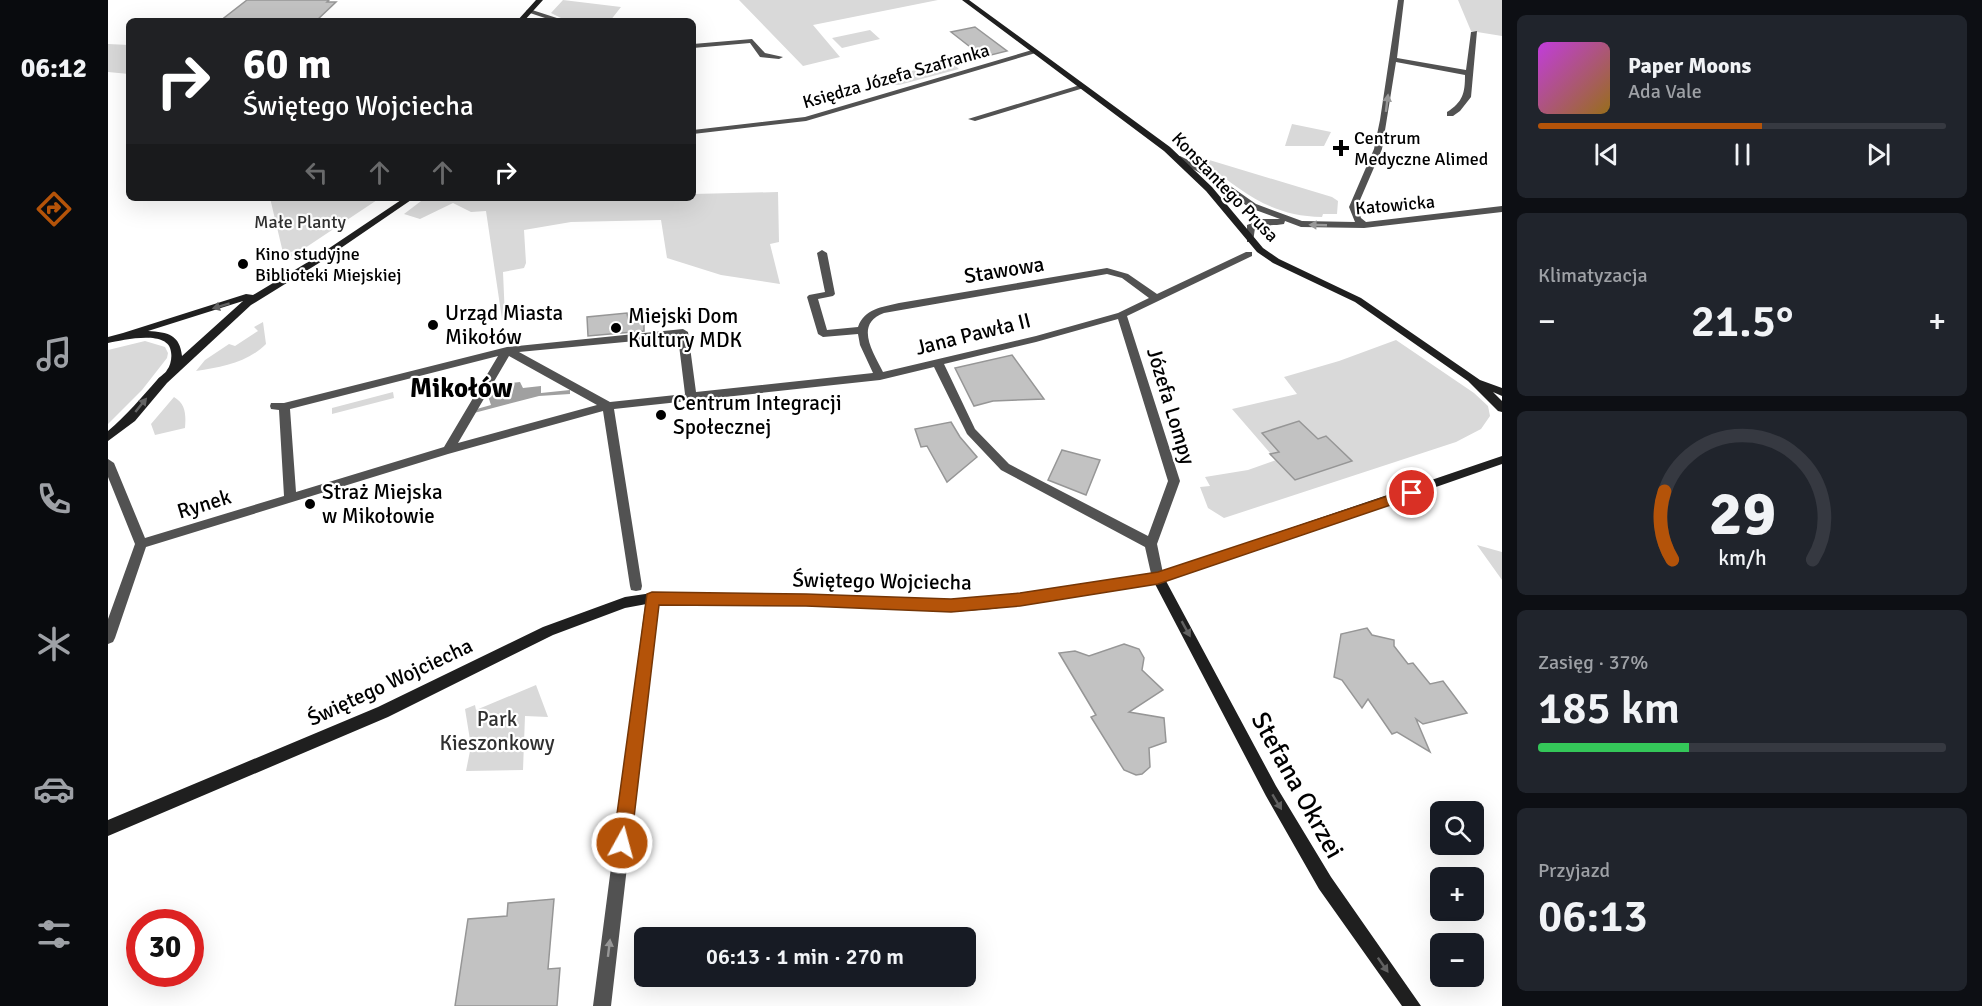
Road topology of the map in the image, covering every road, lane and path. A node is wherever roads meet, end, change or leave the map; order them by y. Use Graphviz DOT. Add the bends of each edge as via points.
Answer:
graph roads {
  1 [pos="540,0"];
  2 [pos="965,0"];
  3 [pos="1401,0"];
  4 [pos="529,11"];
  5 [pos="523,18"];
  6 [pos="551,18"];
  7 [pos="1475,32"];
  8 [pos="696,46"];
  9 [pos="1035,52"];
  10 [pos="779,57"];
  11 [pos="1392,59"];
  12 [pos="1469,73"];
  13 [pos="1083,87"];
  14 [pos="1450,114"];
  15 [pos="972,119"];
  16 [pos="696,132"];
  17 [pos="1177,158"];
  18 [pos="405,201"];
  19 [pos="1502,209"];
  20 [pos="1292,222"];
  21 [pos="1364,225"];
  22 [pos="1250,240"];
  23 [pos="822,254"];
  24 [pos="1249,254"];
  25 [pos="275,285"];
  26 [pos="1156,298"];
  27 [pos="1122,315"];
  28 [pos="862,330"];
  29 [pos="128,334"];
  30 [pos="108,340"];
  31 [pos="507,350"];
  32 [pos="938,363"];
  33 [pos="172,371"];
  34 [pos="880,376"];
  35 [pos="1473,379"];
  36 [pos="1502,392"];
  37 [pos="691,397"];
  38 [pos="608,406"];
  39 [pos="1502,408"];
  40 [pos="108,437"];
  41 [pos="448,450"];
  42 [pos="1502,460"];
  43 [pos="108,463"];
  44 [pos="284,500"];
  45 [pos="141,544"];
  46 [pos="1151,544"];
  47 [pos="1158,578"];
  48 [pos="636,586"];
  49 [pos="652,598"];
  50 [pos="108,638"];
  51 [pos="108,828"];
  52 [pos="602,1006"];
  53 [pos="1412,1006"];
  1 -- 4 [label="street"];
  2 -- 9 [label="street, Konstantego Prusa"];
  3 -- 11 [label="street"];
  4 -- 5 [label="street"];
  4 -- 6 [label="street"];
  7 -- 12 [label="street"];
  8 -- 10 [label="street" via="752,40 763,55"];
  9 -- 13 [label="street, Konstantego Prusa"];
  9 -- 16 [label="street, Księdza Józefa Szafranka" via="806,119"];
  11 -- 12 [label="street"];
  21 -- 11 [label="street, one-way" via="1353,212 1378,149"];
  12 -- 14 [label="street" via="1468,99 1462,108"];
  13 -- 15 [label="street"];
  13 -- 17 [label="street, Konstantego Prusa"];
  17 -- 20 [label="street, Katowicka" via="1253,206"];
  17 -- 22 [label="street, Konstantego Prusa" via="1215,196"];
  18 -- 25 [label="street"];
  19 -- 21 [label="street, Katowicka"];
  21 -- 20 [label="street, Katowicka, one-way"];
  20 -- 22 [label="street, Katowicka" via="1256,223 1250,226"];
  22 -- 35 [label="street, Konstantego Prusa" via="1276,261 1358,300"];
  23 -- 28 [label="street" via="830,294 812,297 823,334"];
  24 -- 26 [label="street, Jana Pawła II"];
  25 -- 29 [label="street, one-way"];
  25 -- 33 [label="street" via="247,303"];
  26 -- 27 [label="street, Jana Pawła II"];
  26 -- 28 [label="street, Stawowa" via="1125,276 1107,271 899,306 871,314"];
  27 -- 32 [label="street, Jana Pawła II"];
  27 -- 46 [label="street, Józefa Lompy" via="1174,481"];
  28 -- 34 [label="street"];
  29 -- 30 [label="street"];
  29 -- 33 [label="street" via="161,336 173,343 178,355"];
  31 -- 37 [label="street" via="683,333"];
  31 -- 38 [label="street"];
  31 -- 41 [label="street"];
  31 -- 44 [label="street" via="279,406"];
  32 -- 34 [label="street, Jana Pawła II"];
  32 -- 46 [label="street" via="970,431 1005,467"];
  40 -- 33 [label="street, one-way" via="131,418"];
  34 -- 37 [label="street, Jana Pawła II"];
  35 -- 36 [label="street, Konstantego Prusa"];
  35 -- 39 [label="street, Konstantego Prusa"];
  37 -- 38 [label="street, Jana Pawła II"];
  38 -- 41 [label="street, Jana Pawła II"];
  38 -- 48 [label="street"];
  41 -- 44 [label="street, Rynek"];
  42 -- 47 [label="street, Świętego Wojciecha"];
  43 -- 45 [label="street"];
  44 -- 45 [label="street, Rynek"];
  45 -- 50 [label="street"];
  46 -- 47 [label="street"];
  47 -- 49 [label="street, Świętego Wojciecha" via="951,606"];
  47 -- 53 [label="street, Stefana Okrzei, one-way" via="1319,873"];
  49 -- 51 [label="street, Świętego Wojciecha" via="598,611 548,631 383,712"];
  52 -- 49 [label="street, one-way"];
}
